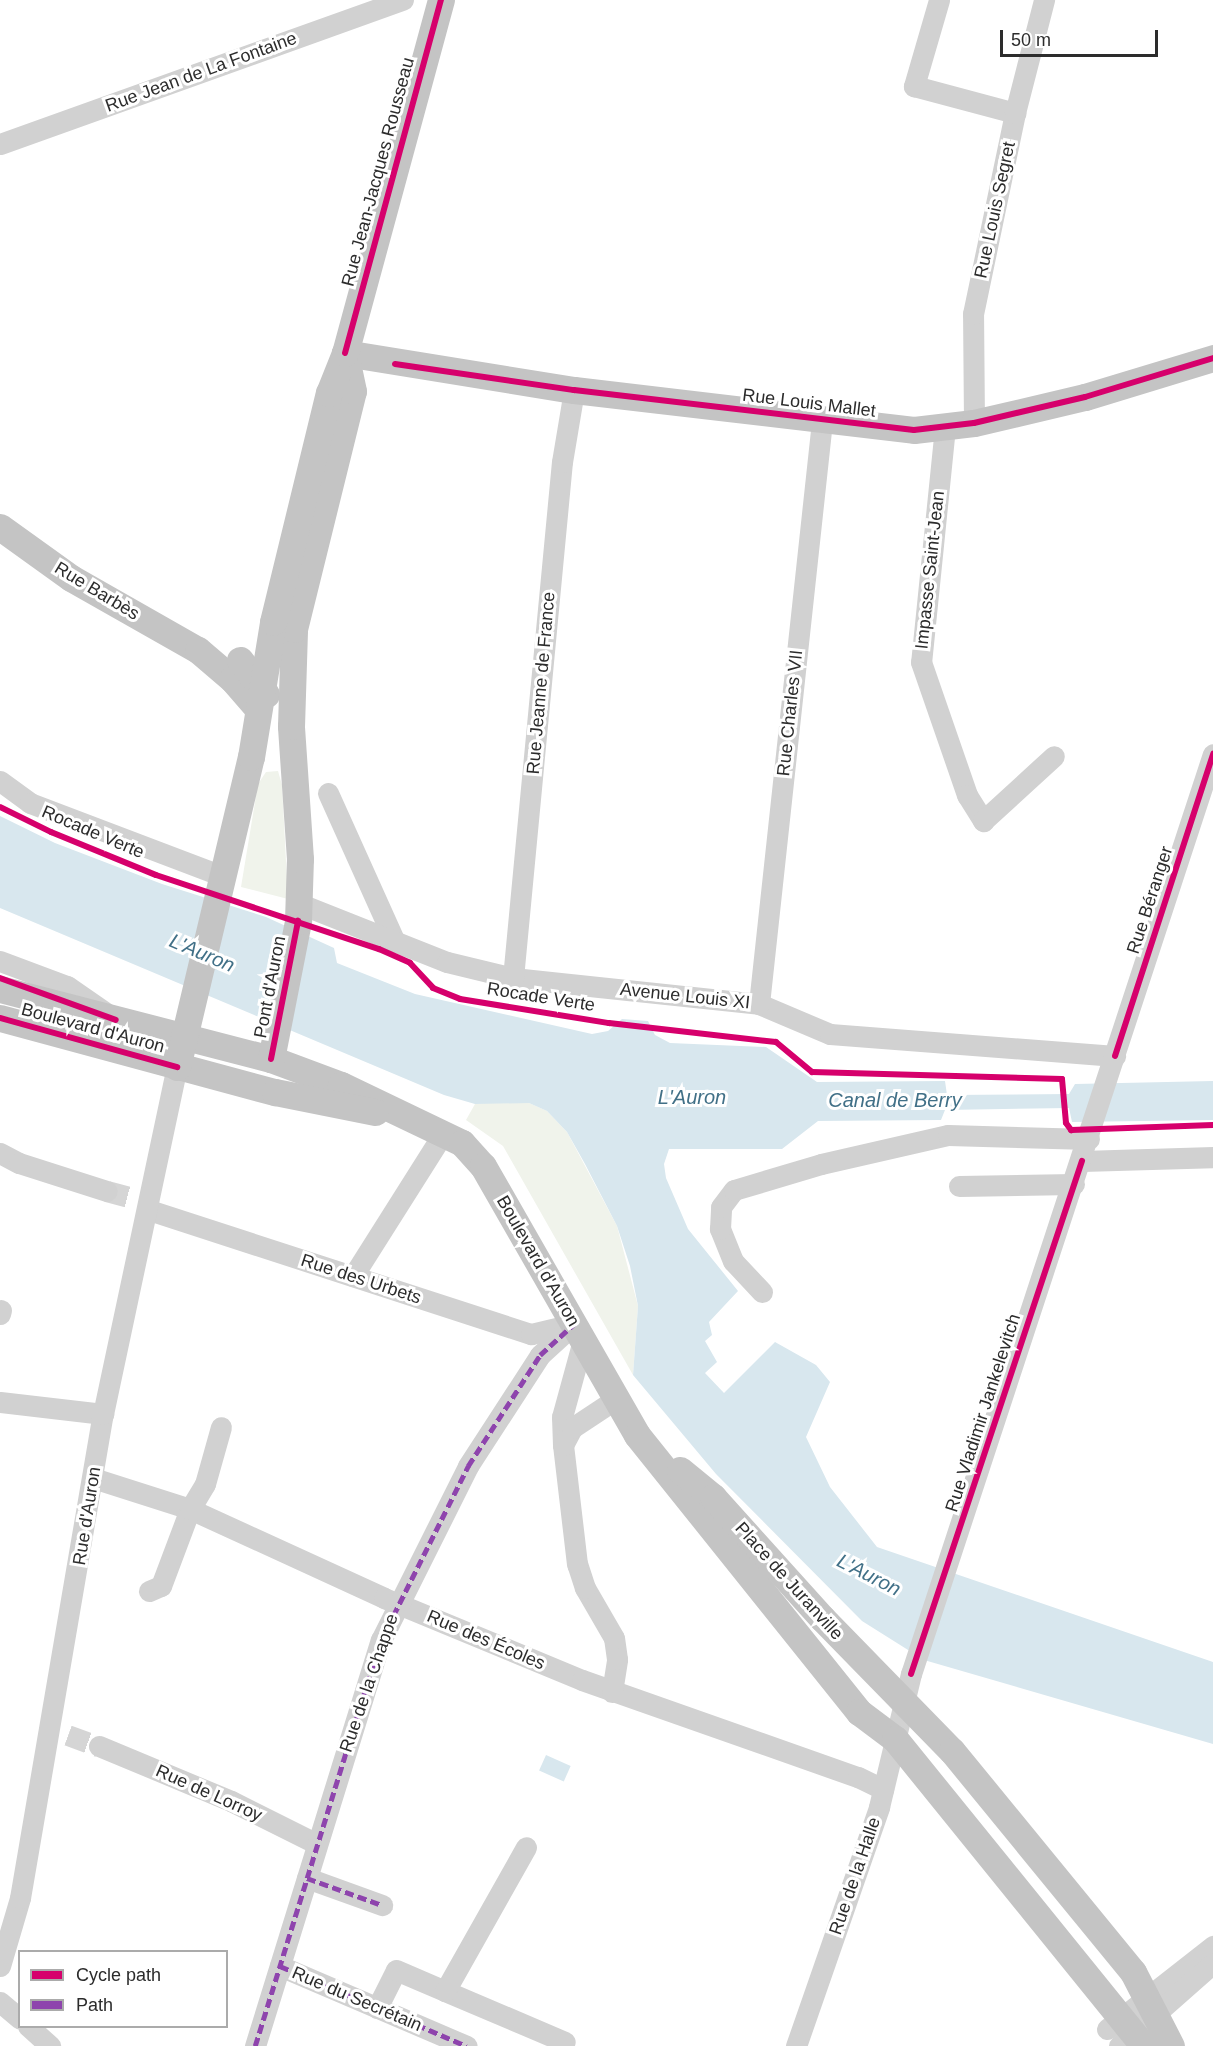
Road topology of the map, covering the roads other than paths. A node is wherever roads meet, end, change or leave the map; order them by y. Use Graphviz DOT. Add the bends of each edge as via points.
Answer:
graph roads {
  1 [pos="403,0"];
  2 [pos="441,0"];
  3 [pos="939,0"];
  4 [pos="1044,0"];
  5 [pos="1015,114"];
  6 [pos="0,144"];
  7 [pos="345,353"];
  8 [pos="1213,358"];
  9 [pos="574,390"];
  10 [pos="822,421"];
  11 [pos="974,423"];
  12 [pos="945,427"];
  13 [pos="0,527"];
  14 [pos="293,658"];
  15 [pos="253,674"];
  16 [pos="1213,754"];
  17 [pos="1054,756"];
  18 [pos="251,757"];
  19 [pos="293,765"];
  20 [pos="0,782"];
  21 [pos="328,793"];
  22 [pos="221,885"];
  23 [pos="298,912"];
  24 [pos="395,942"];
  25 [pos="0,961"];
  26 [pos="513,978"];
  27 [pos="0,989"];
  28 [pos="759,1004"];
  29 [pos="0,1018"];
  30 [pos="116,1020"];
  31 [pos="184,1039"];
  32 [pos="1115,1056"];
  33 [pos="271,1059"];
  34 [pos="189,1070"];
  35 [pos="408,1118"];
  36 [pos="444,1132"];
  37 [pos="1091,1134"];
  38 [pos="0,1153"];
  39 [pos="1213,1157"];
  40 [pos="1082,1161"];
  41 [pos="1074,1184"];
  42 [pos="959,1186"];
  43 [pos="107,1191"];
  44 [pos="145,1203"];
  45 [pos="353,1276"];
  46 [pos="762,1292"];
  47 [pos="578,1332"];
  48 [pos="616,1400"];
  49 [pos="0,1402"];
  50 [pos="103,1414"];
  51 [pos="222,1426"];
  52 [pos="637,1435"];
  53 [pos="563,1445"];
  54 [pos="93,1479"];
  55 [pos="190,1509"];
  56 [pos="149,1591"];
  57 [pos="397,1604"];
  58 [pos="612,1692"];
  59 [pos="904,1702"];
  60 [pos="99,1746"];
  61 [pos="893,1749"];
  62 [pos="883,1790"];
  63 [pos="317,1844"];
  64 [pos="526,1847"];
  65 [pos="307,1878"];
  66 [pos="382,1905"];
  67 [pos="1213,1946"];
  68 [pos="1,1960"];
  69 [pos="1213,1963"];
  70 [pos="280,1966"];
  71 [pos="445,1991"];
  72 [pos="0,2002"];
  73 [pos="1151,2005"];
  74 [pos="377,2008"];
  75 [pos="18,2017"];
  76 [pos="30,2028"];
  77 [pos="1119,2033"];
  78 [pos="564,2042"];
  79 [pos="51,2046"];
  80 [pos="255,2046"];
  81 [pos="467,2046"];
  82 [pos="796,2046"];
  83 [pos="1171,2046"];
  1 -- 6 [label="street, Rue Jean de La Fontaine"];
  2 -- 7 [label="main road, Rue Jean-Jacques Rousseau"];
  3 -- 5 [label="street" via="914,86"];
  4 -- 5 [label="street, Rue Louis Segret"];
  5 -- 11 [label="street, Rue Louis Segret" via="973,314"];
  7 -- 9 [label="main road, Rue Louis Mallet" via="394,364"];
  7 -- 14 [label="main road, Rue Jean-Jacques Rousseau" via="352,391 299,606"];
  7 -- 15 [label="main road, Rue Jean-Jacques Rousseau" via="329,393"];
  8 -- 11 [label="main road, Rue Louis Mallet" via="1085,397"];
  9 -- 10 [label="main road, Rue Louis Mallet"];
  9 -- 26 [label="street, Rue Jeanne de France" via="562,462"];
  10 -- 12 [label="main road, Rue Louis Mallet" via="914,430"];
  10 -- 28 [label="street, Rue Charles VII"];
  11 -- 12 [label="main road, Rue Louis Mallet"];
  12 -- 17 [label="street, Impasse Saint-Jean" via="921,662 967,795 983,821"];
  13 -- 15 [label="main road, Rue Barbès" via="71,578 198,650"];
  14 -- 15 [label="main road"];
  14 -- 19 [label="main road, Rue Jean-Jacques Rousseau"];
  15 -- 18 [label="main road, Rue Jean-Jacques Rousseau"];
  15 -- 19 [label="main road, Rue Jean-Jacques Rousseau" via="275,712"];
  16 -- 32 [label="street, Rue Béranger"];
  18 -- 19 [label="main road" via="270,756"];
  18 -- 22 [label="main road, Rue Jean-Jacques Rousseau"];
  19 -- 23 [label="main road, Rue Jean-Jacques Rousseau" via="300,859"];
  20 -- 22 [label="street" via="30,803"];
  21 -- 24 [label="street"];
  22 -- 31 [label="main road"];
  23 -- 24 [label="street, Avenue Louis XI"];
  23 -- 33 [label="main road, Pont d'Auron"];
  24 -- 26 [label="street, Avenue Louis XI" via="447,962"];
  25 -- 30 [label="street, Boulevard d'Auron" via="67,986"];
  26 -- 28 [label="street, Avenue Louis XI"];
  27 -- 30 [label="main road, Boulevard d'Auron"];
  28 -- 32 [label="street, Avenue Louis XI" via="830,1034"];
  29 -- 34 [label="main road, Boulevard d'Auron"];
  30 -- 31 [label="main road, Boulevard d'Auron"];
  31 -- 33 [label="main road, Boulevard d'Auron"];
  31 -- 34 [label="main road"];
  32 -- 37 [label="street, Rue Béranger"];
  33 -- 34 [label="main road"];
  33 -- 35 [label="main road, Boulevard d'Auron" via="341,1085"];
  34 -- 35 [label="main road, Boulevard d'Auron" via="275,1092"];
  34 -- 44 [label="street, Rue d'Auron"];
  35 -- 36 [label="main road, Boulevard d'Auron"];
  36 -- 45 [label="street"];
  36 -- 47 [label="main road, Boulevard d'Auron" via="462,1143 483,1166"];
  37 -- 40 [label="street, Rue Béranger"];
  37 -- 46 [label="street" via="948,1135 821,1164 734,1190 721,1207 720,1228 733,1261"];
  38 -- 43 [label="street" via="19,1163"];
  39 -- 40 [label="street"];
  40 -- 41 [label="street, Rue Vladimir Jankelevitch"];
  41 -- 42 [label="street"];
  41 -- 59 [label="street, Rue Vladimir Jankelevitch" via="910,1674"];
  44 -- 45 [label="street, Rue des Urbets"];
  44 -- 50 [label="street, Rue d'Auron"];
  45 -- 47 [label="street, Rue des Urbets" via="531,1334"];
  47 -- 48 [label="main road, Boulevard d'Auron"];
  47 -- 53 [label="street" via="562,1417"];
  47 -- 57 [label="street, Rue de la Chappe" via="540,1355 468,1466"];
  48 -- 52 [label="main road, Boulevard d'Auron"];
  48 -- 53 [label="street" via="572,1428"];
  49 -- 50 [label="street"];
  50 -- 54 [label="street, Rue d'Auron"];
  51 -- 55 [label="street" via="205,1484"];
  52 -- 59 [label="main road, Place de Juranville" via="713,1497"];
  52 -- 61 [label="main road, Place de Juranville"];
  53 -- 58 [label="street" via="577,1564 585,1588 614,1638 617,1668"];
  54 -- 55 [label="street, Rue des Écoles"];
  54 -- 68 [label="street, Rue d'Auron" via="59,1732 20,1898"];
  55 -- 56 [label="street" via="161,1586"];
  55 -- 57 [label="street, Rue des Écoles"];
  57 -- 58 [label="street, Rue des Écoles"];
  57 -- 63 [label="street, Rue de la Chappe" via="357,1710"];
  58 -- 62 [label="street, Rue des Écoles" via="858,1777"];
  59 -- 61 [label="street, Rue de la Halle"];
  59 -- 73 [label="main road, Place de Juranville" via="952,1751 1133,1972"];
  60 -- 63 [label="street, Rue de Lorroy" via="231,1801"];
  61 -- 62 [label="street, Rue de la Halle"];
  61 -- 77 [label="main road, Place de Juranville"];
  62 -- 82 [label="street, Rue de la Halle"];
  63 -- 65 [label="street, Rue de la Chappe"];
  64 -- 71 [label="street"];
  65 -- 66 [label="street"];
  65 -- 70 [label="street, Rue de la Chappe"];
  67 -- 73 [label="street"];
  69 -- 73 [label="street"];
  70 -- 74 [label="street, Rue du Secrétain"];
  70 -- 80 [label="street, Rue de la Chappe"];
  71 -- 74 [label="street" via="396,1970"];
  71 -- 78 [label="street"];
  72 -- 75 [label="street"];
  73 -- 77 [label="street"];
  73 -- 83 [label="main road, Place de Juranville"];
  74 -- 81 [label="street, Rue du Secrétain"];
  76 -- 79 [label="street"];
}
